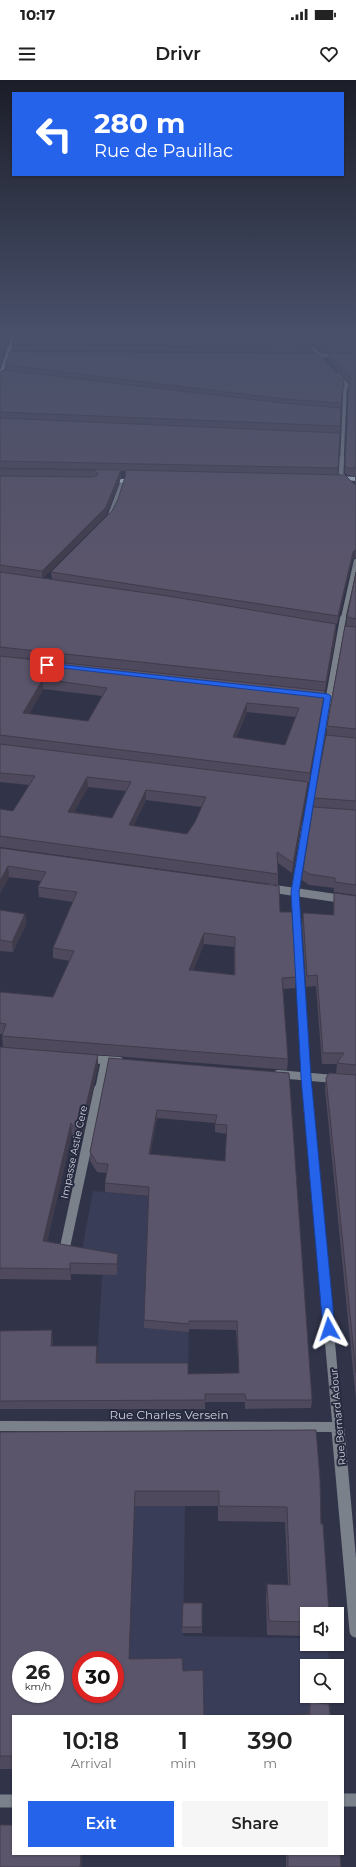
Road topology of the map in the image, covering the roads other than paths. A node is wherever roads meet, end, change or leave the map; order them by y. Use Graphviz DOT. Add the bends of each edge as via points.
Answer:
graph roads {
  1 [pos="342,415"];
  2 [pos="337,437"];
  3 [pos="343,437"];
  4 [pos="109,474"];
  5 [pos="138,475"];
  6 [pos="346,479"];
  7 [pos="356,479"];
  8 [pos="102,481"];
  9 [pos="123,481"];
  10 [pos="146,482"];
  11 [pos="354,484"];
  12 [pos="356,489"];
  13 [pos="109,517"];
  14 [pos="356,561"];
  15 [pos="354,574"];
  16 [pos="334,629"];
  17 [pos="341,630"];
  18 [pos="348,632"];
  19 [pos="321,740"];
  20 [pos="329,741"];
  21 [pos="306,787"];
  22 [pos="313,788"];
  23 [pos="260,887"];
  24 [pos="295,892"];
  25 [pos="356,901"];
  26 [pos="81,1058"];
  27 [pos="105,1060"];
  28 [pos="128,1062"];
  29 [pos="268,1074"];
  30 [pos="306,1077"];
  31 [pos="356,1081"];
  32 [pos="65,1248"];
  33 [pos="0,1426"];
  34 [pos="338,1427"];
  35 [pos="356,1631"];
  36 [pos="344,1800"];
  37 [pos="356,1800"];
  38 [pos="0,1801"];
  39 [pos="12,1801"];
  1 -- 3 [label="street"];
  2 -- 3 [label="street"];
  3 -- 6 [label="street" via="341,474"];
  4 -- 5 [label="main road"];
  6 -- 7 [label="main road"];
  6 -- 11 [label="street"];
  6 -- 11 [label="main road" via="332,481"];
  8 -- 9 [label="main road"];
  9 -- 10 [label="main road"];
  9 -- 13 [label="street"];
  11 -- 12 [label="street"];
  14 -- 15 [label="street, Rue Bernard Adour"];
  15 -- 17 [label="street, Rue Bernard Adour"];
  16 -- 17 [label="street"];
  17 -- 18 [label="street"];
  17 -- 19 [label="street, Rue Bernard Adour" via="325,696"];
  19 -- 20 [label="street"];
  19 -- 22 [label="street, Rue Bernard Adour"];
  21 -- 22 [label="street"];
  22 -- 24 [label="street, Rue Bernard Adour" via="312,812"];
  23 -- 24 [label="street"];
  24 -- 25 [label="street"];
  24 -- 30 [label="street, Rue Bernard Adour"];
  26 -- 27 [label="street"];
  27 -- 28 [label="street"];
  27 -- 32 [label="street, Impasse Astie Cere"];
  29 -- 30 [label="street"];
  30 -- 31 [label="street"];
  30 -- 34 [label="street, Rue Bernard Adour"];
  33 -- 34 [label="street, Rue Charles Versein"];
  34 -- 35 [label="street, Rue Bernard Adour"];
  36 -- 37 [label="street"];
  38 -- 39 [label="street"];
}
